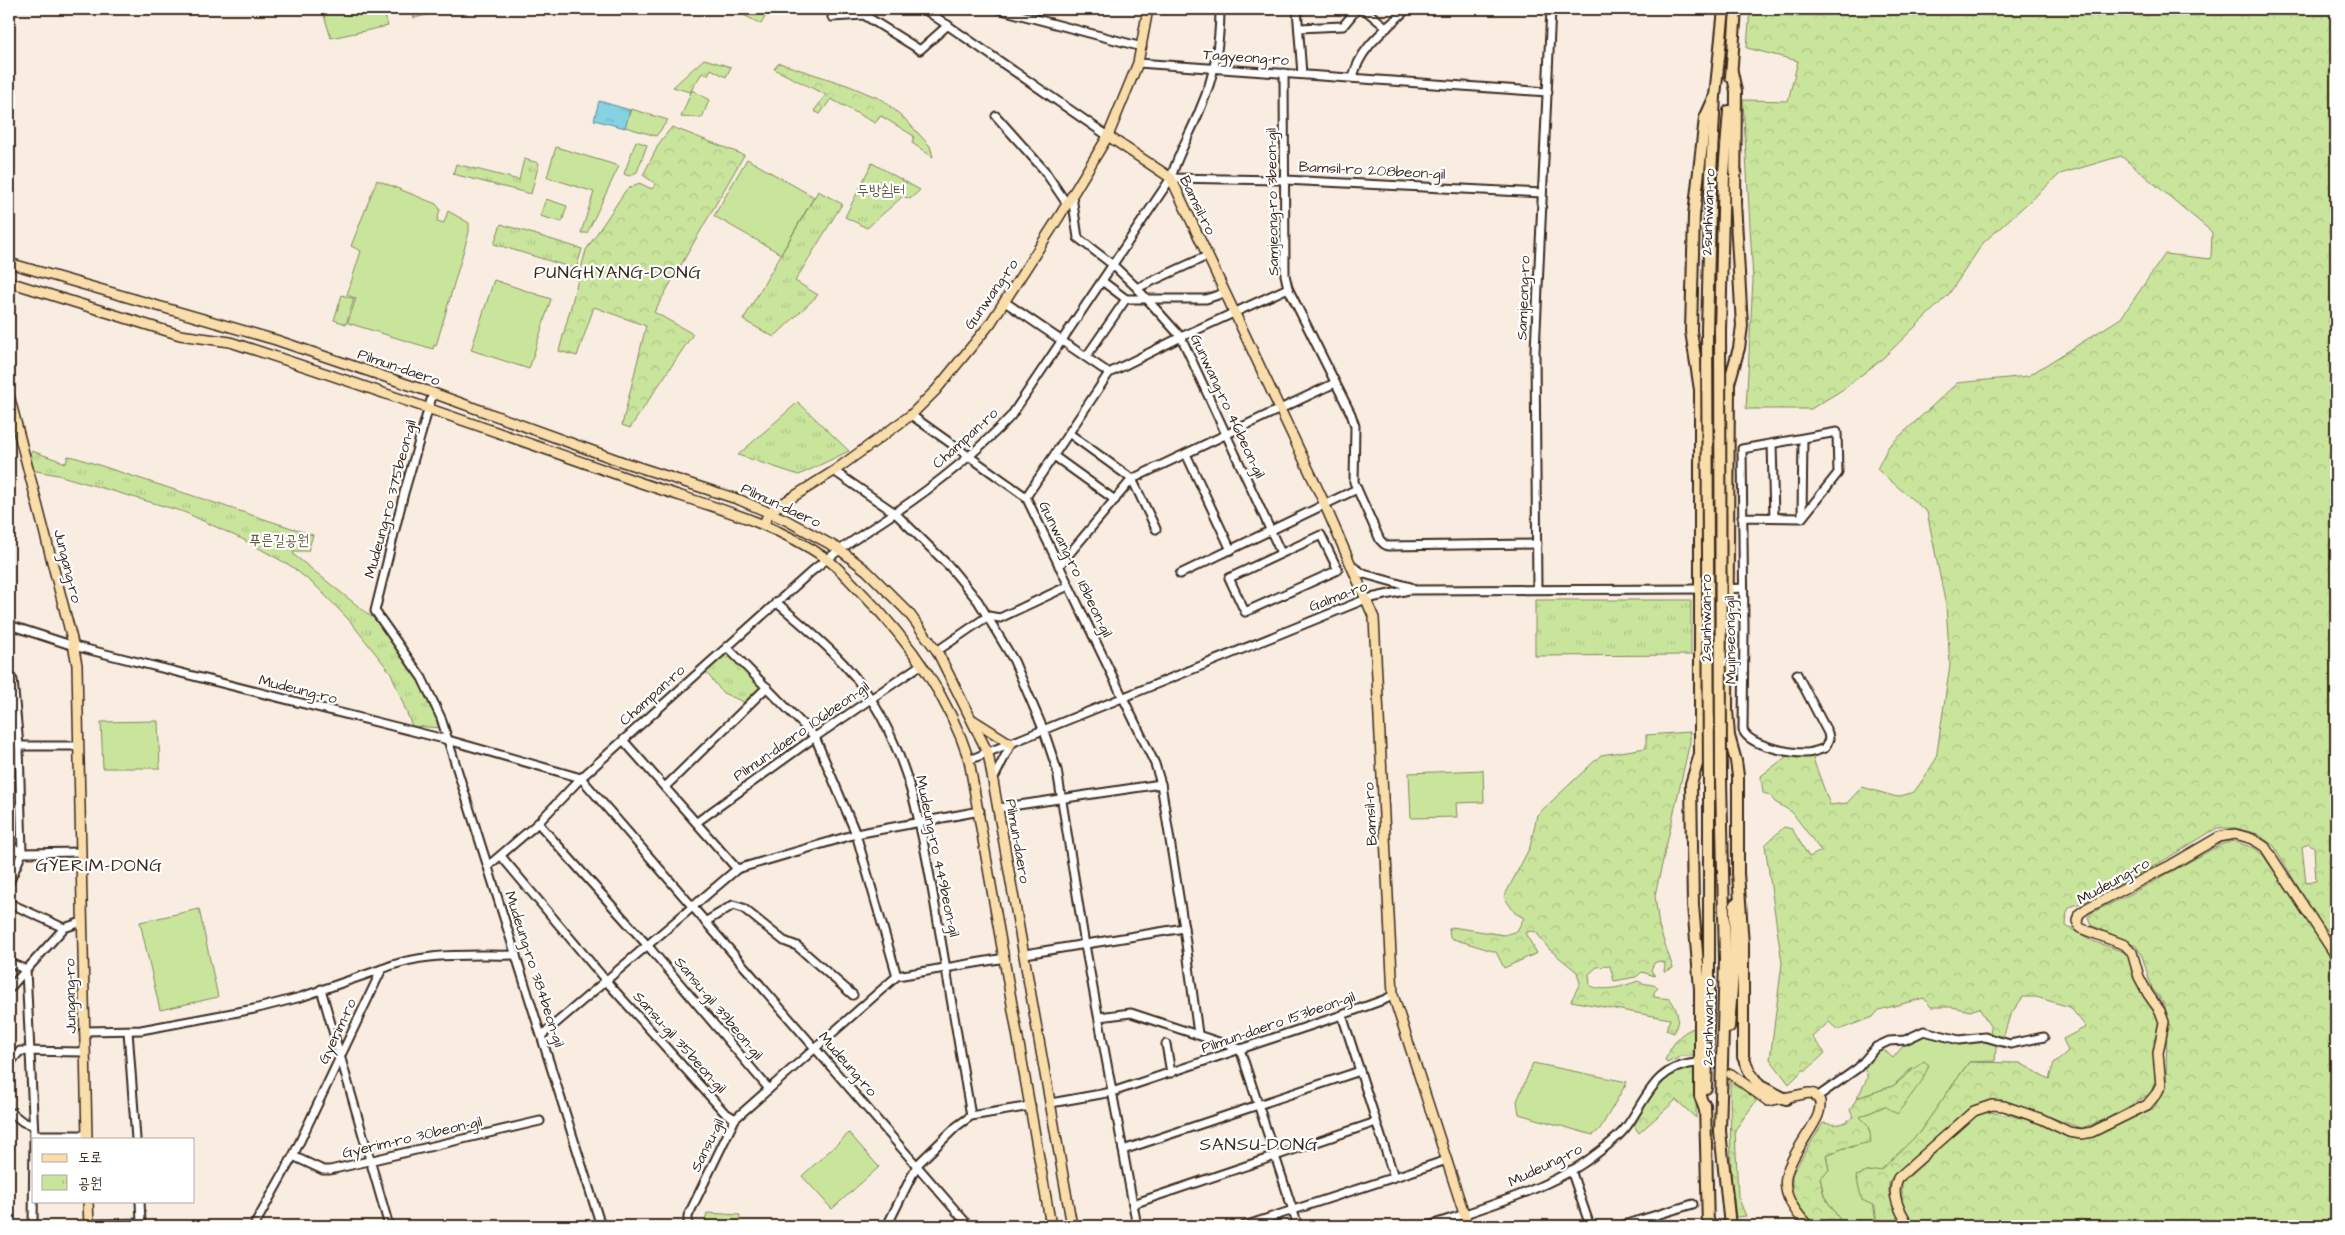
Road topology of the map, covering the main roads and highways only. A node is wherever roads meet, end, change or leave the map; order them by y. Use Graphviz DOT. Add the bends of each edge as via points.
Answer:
graph roads {
  1 [pos="1148,9"];
  2 [pos="1724,9"];
  3 [pos="1736,9"];
  4 [pos="1732,72"];
  5 [pos="1715,96"];
  6 [pos="1108,136"];
  7 [pos="9,263"];
  8 [pos="9,282"];
  9 [pos="1734,363"];
  10 [pos="1697,368"];
  11 [pos="1700,384"];
  12 [pos="9,395"];
  13 [pos="1701,494"];
  14 [pos="769,512"];
  15 [pos="764,524"];
  16 [pos="1714,525"];
  17 [pos="1714,542"];
  18 [pos="1699,572"];
  19 [pos="1716,654"];
  20 [pos="1727,694"];
  21 [pos="972,719"];
  22 [pos="1011,744"];
  23 [pos="1734,750"];
  24 [pos="1698,761"];
  25 [pos="1738,776"];
  26 [pos="1738,874"];
  27 [pos="2336,956"];
  28 [pos="1731,1074"];
  29 [pos="1722,1081"];
  30 [pos="1786,1099"];
  31 [pos="1705,1110"];
  32 [pos="86,1137"];
  33 [pos="88,1202"];
  34 [pos="89,1225"];
  35 [pos="1052,1226"];
  36 [pos="1072,1226"];
  37 [pos="1468,1226"];
  38 [pos="1708,1226"];
  39 [pos="1730,1226"];
  40 [pos="1808,1226"];
  41 [pos="1909,1226"];
  1 -- 6 [label="main road, Gunwang-ro" via="1138,63"];
  2 -- 5 [label="highway, 2sunhwan-ro"];
  3 -- 4 [label="highway, 2sunhwan-ro"];
  4 -- 9 [label="highway" via="1736,91 1736,231 1742,326"];
  4 -- 29 [label="highway, 2sunhwan-ro, bridge" via="1724,173 1720,330 1721,780 1725,960"];
  5 -- 10 [label="highway" via="1706,118 1694,215 1691,331"];
  5 -- 31 [label="highway, 2sunhwan-ro, bridge" via="1707,254 1710,1002"];
  6 -- 14 [label="main road, Gunwang-ro" via="1005,302 936,390 911,415 834,471"];
  6 -- 37 [label="main road, Bamsil-ro" via="1171,178 1325,505 1374,618 1392,995"];
  7 -- 14 [label="main road, Pilmun-daero" via="228,325 433,393"];
  8 -- 15 [label="main road, Pilmun-daero" via="180,336 230,342"];
  9 -- 10 [label="highway" via="1727,369 1715,371"];
  9 -- 20 [label="highway" via="1729,383"];
  10 -- 11 [label="highway"];
  11 -- 13 [label="highway"];
  11 -- 16 [label="highway" via="1710,428"];
  12 -- 32 [label="main road, Jungang-ro" via="77,666"];
  13 -- 16 [label="highway"];
  13 -- 18 [label="highway"];
  14 -- 15 [label="main road"];
  14 -- 21 [label="main road, Pilmun-daero" via="839,549 888,591 937,651"];
  15 -- 35 [label="main road, Pilmun-daero" via="826,559 884,615 922,664 953,720 969,760 980,811"];
  16 -- 17 [label="highway"];
  17 -- 18 [label="highway"];
  17 -- 19 [label="highway"];
  18 -- 24 [label="highway"];
  19 -- 20 [label="highway"];
  19 -- 23 [label="highway" via="1720,724"];
  20 -- 23 [label="highway" via="1729,736"];
  21 -- 22 [label="main road"];
  21 -- 36 [label="main road, Pilmun-daero" via="988,753"];
  23 -- 25 [label="highway"];
  24 -- 25 [label="highway" via="1728,760"];
  24 -- 31 [label="highway" via="1691,784 1693,905 1700,989 1700,1096"];
  25 -- 26 [label="highway"];
  26 -- 29 [label="highway" via="1732,1000"];
  26 -- 30 [label="highway" via="1743,945 1743,1057 1760,1086"];
  27 -- 41 [label="main road, Mudeung-ro" via="2265,847 2235,834 2219,837 2087,908 2079,914 2080,928 2126,946 2132,952 2139,977 2160,1011 2164,1022 2158,1053 2161,1085 2156,1094 2147,1105 2092,1132 2081,1134 2004,1106 1992,1105 1974,1111 1898,1178 1894,1186 1895,1196"];
  28 -- 30 [label="main road" via="1763,1099"];
  29 -- 39 [label="highway, 2sunhwan-ro" via="1722,1162"];
  30 -- 40 [label="main road" via="1809,1093 1820,1101 1819,1114 1786,1173 1784,1184 1793,1210"];
  31 -- 38 [label="highway, 2sunhwan-ro"];
  33 -- 34 [label="main road"];
}
